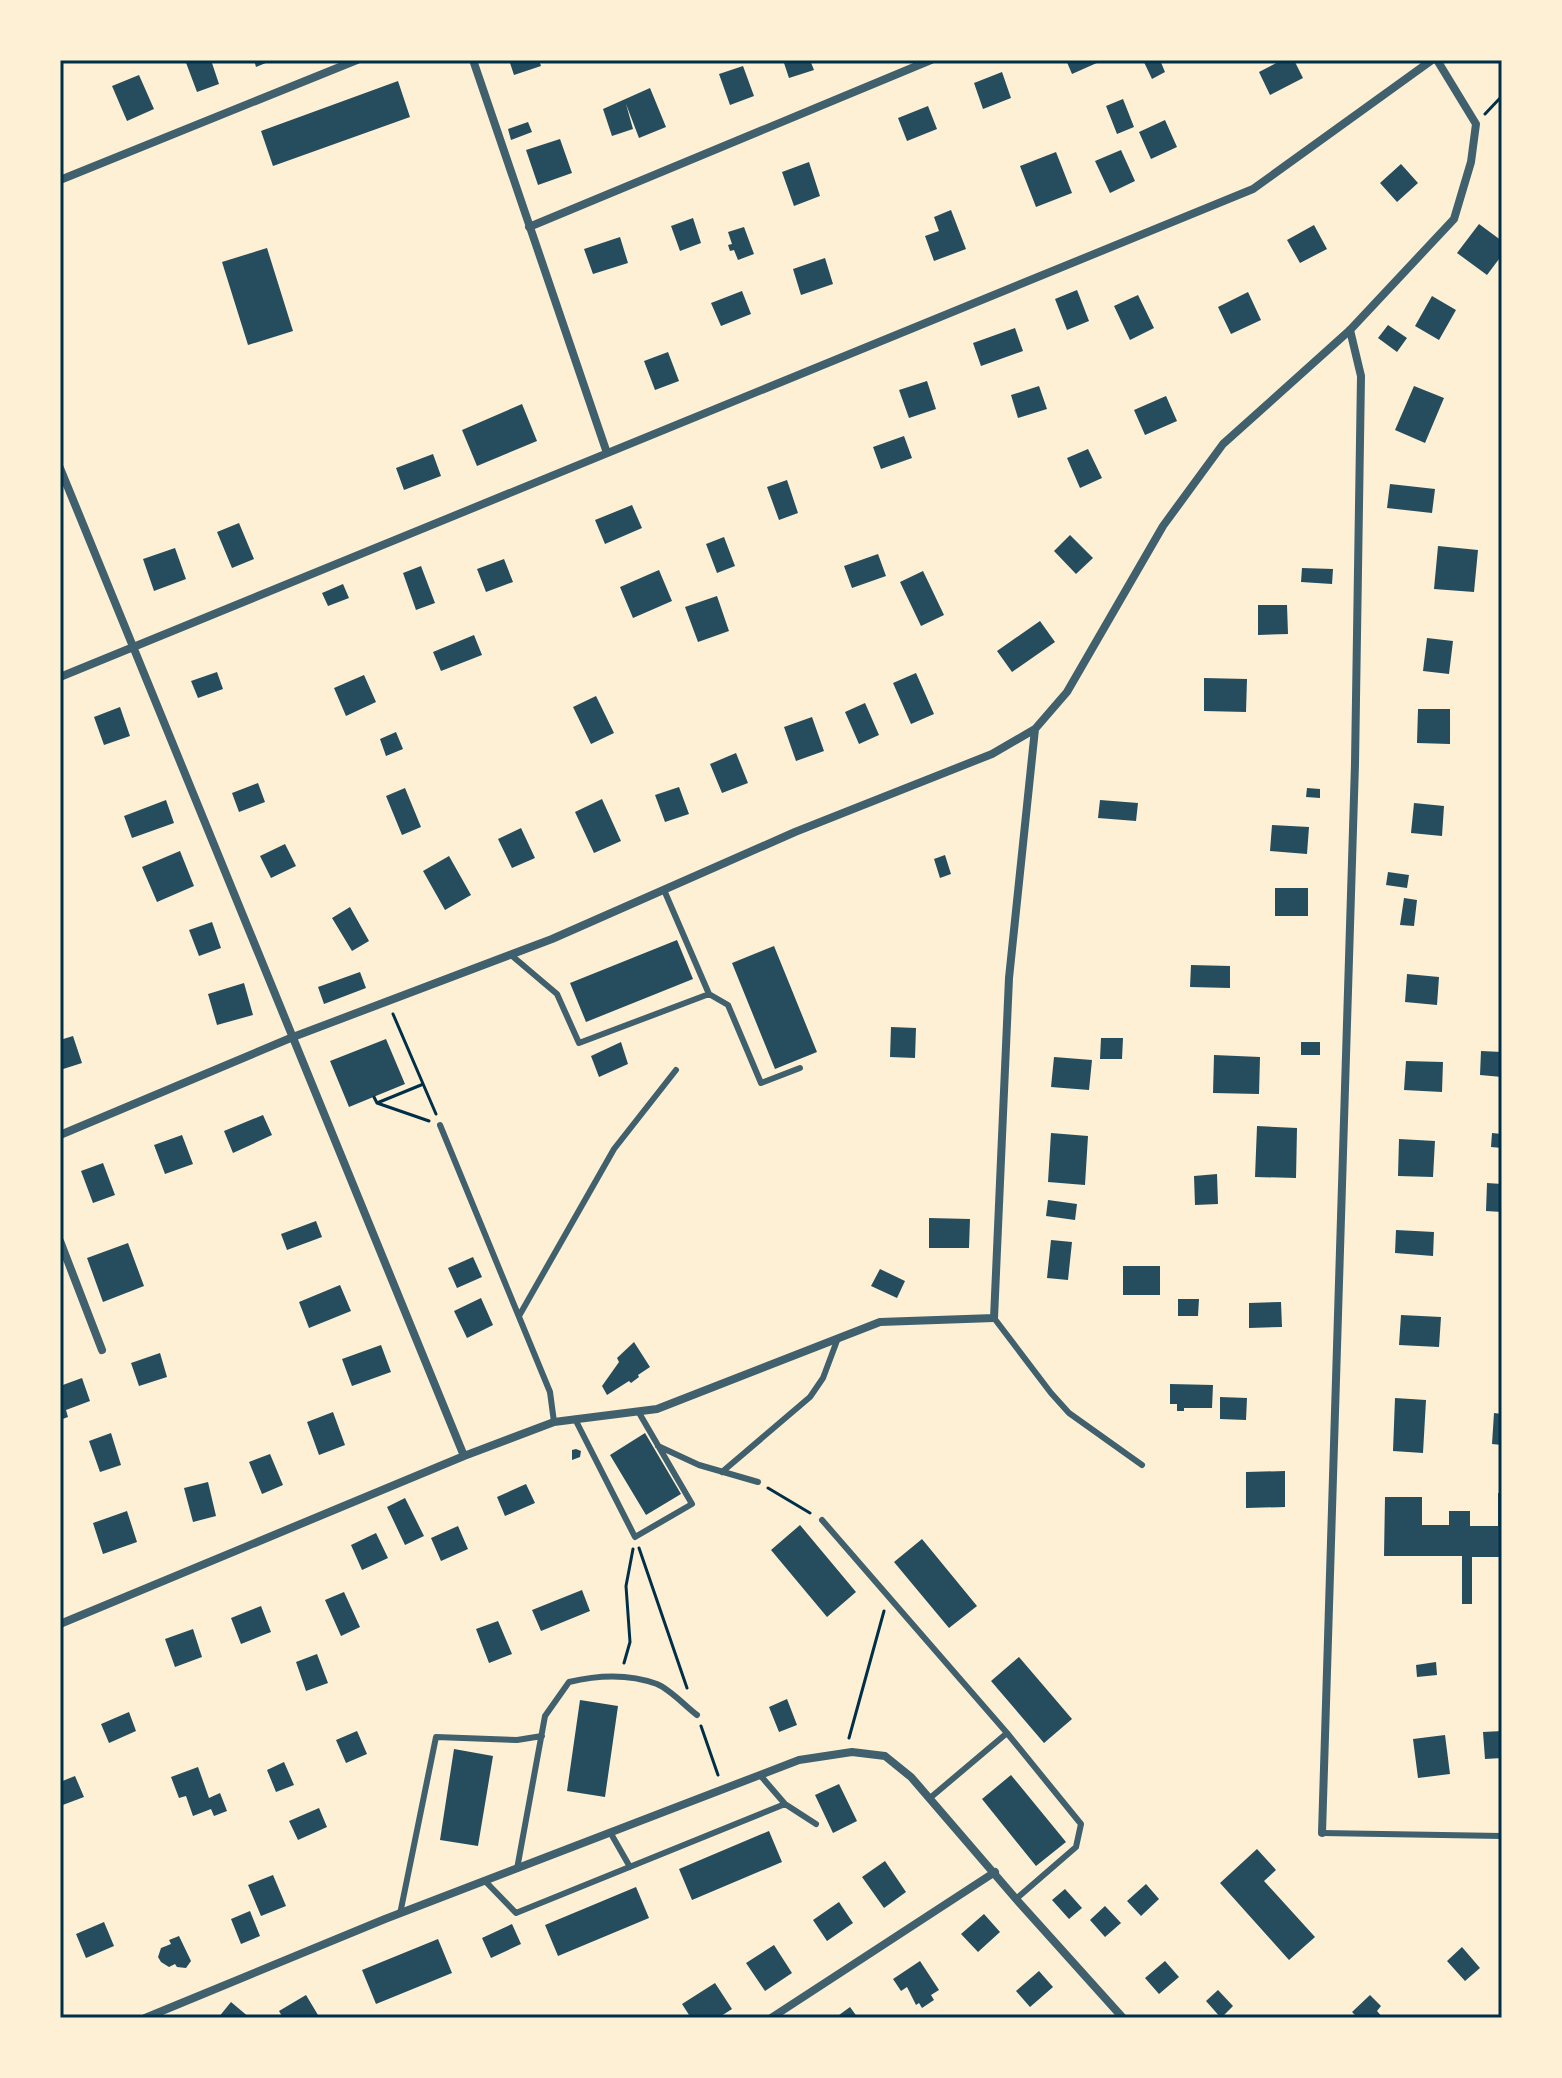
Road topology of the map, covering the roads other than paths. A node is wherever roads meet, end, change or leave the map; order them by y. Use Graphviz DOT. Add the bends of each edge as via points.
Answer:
graph roads {
  1 [pos="357,60"];
  2 [pos="473,60"];
  3 [pos="931,60"];
  4 [pos="1434,60"];
  5 [pos="60,180"];
  6 [pos="529,227"];
  7 [pos="1350,330"];
  8 [pos="607,453"];
  9 [pos="60,468"];
  10 [pos="133,647"];
  11 [pos="60,677"];
  12 [pos="1035,729"];
  13 [pos="664,890"];
  14 [pos="511,955"];
  15 [pos="709,994"];
  16 [pos="293,1037"];
  17 [pos="800,1068"];
  18 [pos="676,1070"];
  19 [pos="440,1125"];
  20 [pos="60,1135"];
  21 [pos="60,1241"];
  22 [pos="519,1316"];
  23 [pos="994,1318"];
  24 [pos="838,1338"];
  25 [pos="102,1350"];
  26 [pos="638,1411"];
  27 [pos="575,1419"];
  28 [pos="554,1422"];
  29 [pos="658,1446"];
  30 [pos="464,1456"];
  31 [pos="1142,1465"];
  32 [pos="722,1472"];
  33 [pos="758,1482"];
  34 [pos="822,1520"];
  35 [pos="60,1624"];
  36 [pos="697,1715"];
  37 [pos="1007,1733"];
  38 [pos="542,1736"];
  39 [pos="760,1775"];
  40 [pos="930,1798"];
  41 [pos="785,1804"];
  42 [pos="816,1824"];
  43 [pos="610,1832"];
  44 [pos="1322,1833"];
  45 [pos="1502,1836"];
  46 [pos="630,1867"];
  47 [pos="517,1869"];
  48 [pos="995,1872"];
  49 [pos="485,1881"];
  50 [pos="1016,1899"];
  51 [pos="400,1914"];
  52 [pos="145,2018"];
  53 [pos="771,2018"];
  54 [pos="1123,2018"];
  1 -- 5 [label="street"];
  2 -- 6 [label="street"];
  3 -- 6 [label="street"];
  4 -- 7 [label="street" via="1476,124 1454,219"];
  4 -- 8 [label="street" via="1253,189"];
  6 -- 8 [label="street"];
  7 -- 12 [label="street" via="1223,444 1163,526 1067,692"];
  7 -- 44 [label="street" via="1361,376 1356,733"];
  8 -- 10 [label="street"];
  9 -- 10 [label="street"];
  10 -- 11 [label="street"];
  10 -- 16 [label="street"];
  12 -- 13 [label="street" via="992,754"];
  12 -- 23 [label="street" via="1009,978"];
  13 -- 14 [label="street"];
  13 -- 15 [label="lane"];
  14 -- 15 [label="lane" via="557,994 579,1043"];
  14 -- 16 [label="street"];
  15 -- 17 [label="lane" via="728,1005 761,1083"];
  16 -- 20 [label="street"];
  16 -- 30 [label="street"];
  18 -- 22 [label="lane" via="614,1149"];
  19 -- 22 [label="lane"];
  21 -- 25 [label="street"];
  22 -- 28 [label="lane" via="550,1392"];
  23 -- 24 [label="street" via="880,1322"];
  23 -- 31 [label="lane" via="1069,1413"];
  24 -- 26 [label="street" via="657,1409"];
  24 -- 32 [label="lane" via="810,1397"];
  26 -- 27 [label="street"];
  26 -- 29 [label="lane"];
  27 -- 28 [label="street"];
  27 -- 29 [label="lane" via="635,1537 692,1504"];
  28 -- 30 [label="street"];
  29 -- 32 [label="lane"];
  30 -- 35 [label="street"];
  32 -- 33 [label="lane"];
  34 -- 37 [label="lane"];
  36 -- 38 [label="lane" via="659,1685 598,1675 569,1682 545,1716"];
  37 -- 40 [label="lane"];
  37 -- 50 [label="lane" via="1081,1824 1076,1847"];
  38 -- 47 [label="lane"];
  38 -- 51 [label="lane" via="436,1737"];
  39 -- 40 [label="street" via="799,1760 845,1753 885,1756"];
  39 -- 41 [label="lane"];
  39 -- 43 [label="street"];
  40 -- 48 [label="street"];
  41 -- 42 [label="lane"];
  41 -- 46 [label="lane"];
  43 -- 46 [label="lane"];
  43 -- 47 [label="street"];
  44 -- 45 [label="lane"];
  46 -- 49 [label="lane" via="516,1913"];
  47 -- 49 [label="street"];
  48 -- 50 [label="street"];
  48 -- 53 [label="street"];
  49 -- 51 [label="street"];
  50 -- 54 [label="street"];
  51 -- 52 [label="street"];
}
